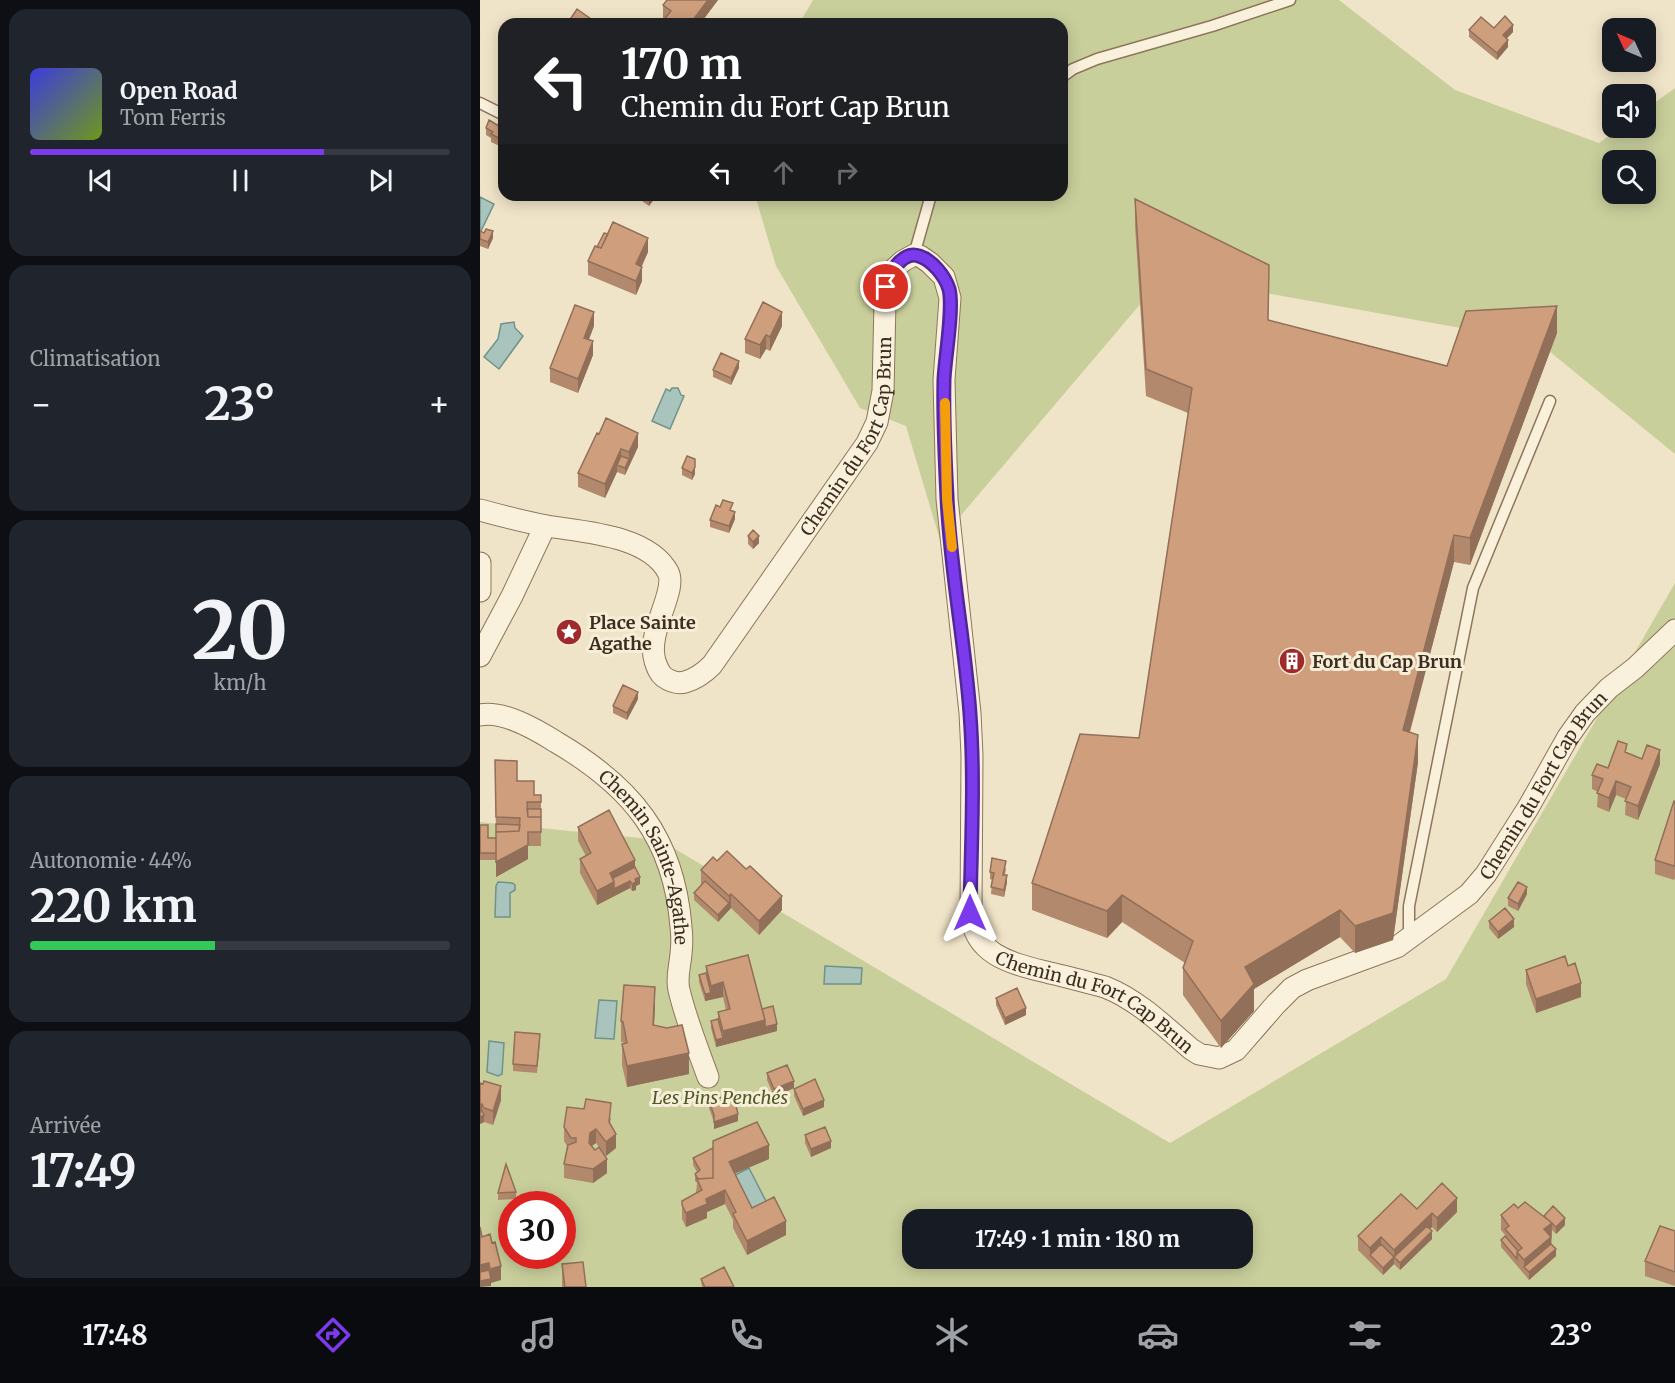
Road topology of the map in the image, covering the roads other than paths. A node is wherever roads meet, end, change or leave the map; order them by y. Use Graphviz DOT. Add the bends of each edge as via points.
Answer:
graph roads {
  1 [pos="1290,0"];
  2 [pos="1068,72"];
  3 [pos="480,103"];
  4 [pos="498,113"];
  5 [pos="929,201"];
  6 [pos="914,255"];
  7 [pos="1550,401"];
  8 [pos="480,510"];
  9 [pos="545,526"];
  10 [pos="480,563"];
  11 [pos="480,591"];
  12 [pos="1675,630"];
  13 [pos="480,656"];
  14 [pos="480,715"];
  15 [pos="1408,938"];
  16 [pos="708,1077"];
  1 -- 2 [label="lane" via="1097,59"];
  3 -- 4 [label="lane"];
  5 -- 6 [label="lane"];
  6 -- 9 [label="street, Chemin du Fort Cap Brun" via="897,265 887,281 883,391 873,433 702,675 675,683 658,669 653,639 670,580 655,557 613,537"];
  6 -- 15 [label="street, Chemin du Fort Cap Brun" via="930,263 944,277 950,298 944,380 947,499 970,713 970,913 980,941 995,955 1016,964 1119,993 1191,1049 1219,1058 1236,1050 1292,988 1381,954"];
  7 -- 15 [label="lane" via="1473,588 1409,906"];
  8 -- 9 [label="street, Chemin du Fort Cap Brun"];
  9 -- 13 [label="street"];
  10 -- 11 [label="street"];
  12 -- 15 [label="street, Chemin du Fort Cap Brun" via="1601,695 1577,723 1528,808 1476,886"];
  14 -- 16 [label="street, Chemin Sainte-Agathe" via="493,714 524,724 576,753 618,786 647,820 666,858 675,889 681,929 678,988"];
}
